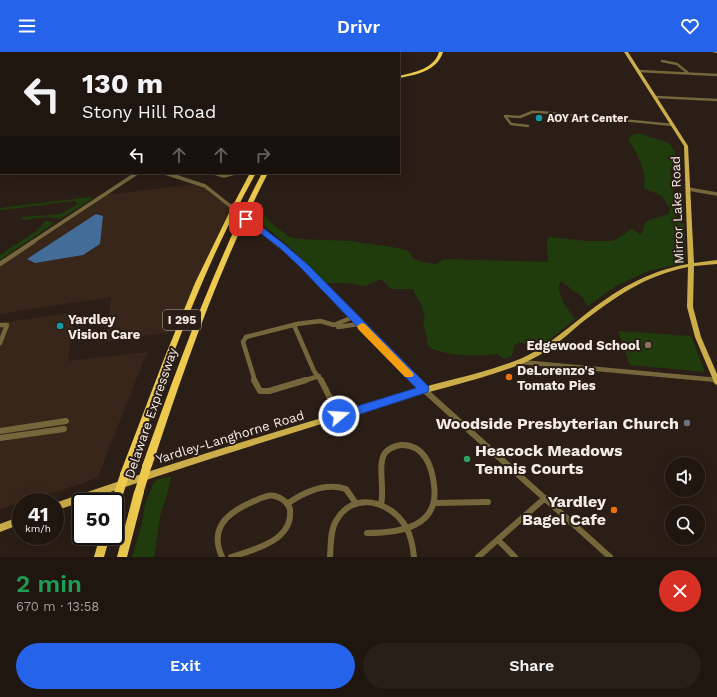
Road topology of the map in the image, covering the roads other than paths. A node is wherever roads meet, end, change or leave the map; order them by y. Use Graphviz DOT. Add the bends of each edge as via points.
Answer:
graph roads {
  1 [pos="437,52"];
  2 [pos="441,52"];
  3 [pos="626,52"];
  4 [pos="714,52"];
  5 [pos="717,52"];
  6 [pos="662,61"];
  7 [pos="639,71"];
  8 [pos="688,73"];
  9 [pos="717,75"];
  10 [pos="400,76"];
  11 [pos="400,76"];
  12 [pos="656,97"];
  13 [pos="716,101"];
  14 [pos="673,125"];
  15 [pos="528,126"];
  16 [pos="135,174"];
  17 [pos="167,174"];
  18 [pos="216,174"];
  19 [pos="232,174"];
  20 [pos="252,174"];
  21 [pos="265,174"];
  22 [pos="688,189"];
  23 [pos="717,194"];
  24 [pos="717,262"];
  25 [pos="0,264"];
  26 [pos="691,265"];
  27 [pos="356,320"];
  28 [pos="0,325"];
  29 [pos="294,325"];
  30 [pos="336,327"];
  31 [pos="0,343"];
  32 [pos="521,362"];
  33 [pos="318,376"];
  34 [pos="717,381"];
  35 [pos="424,389"];
  36 [pos="339,416"];
  37 [pos="66,421"];
  38 [pos="64,429"];
  39 [pos="0,431"];
  40 [pos="0,438"];
  41 [pos="118,493"];
  42 [pos="545,498"];
  43 [pos="355,502"];
  44 [pos="435,502"];
  45 [pos="488,502"];
  46 [pos="64,504"];
  47 [pos="287,504"];
  48 [pos="381,504"];
  49 [pos="12,523"];
  50 [pos="0,528"];
  51 [pos="406,528"];
  52 [pos="367,533"];
  53 [pos="498,540"];
  54 [pos="103,545"];
  55 [pos="99,557"];
  56 [pos="122,557"];
  57 [pos="222,557"];
  58 [pos="231,557"];
  59 [pos="330,557"];
  60 [pos="414,557"];
  61 [pos="478,557"];
  62 [pos="515,557"];
  63 [pos="610,557"];
  1 -- 10 [label="highway" via="436,59 427,66"];
  2 -- 11 [label="highway" via="440,59 432,66"];
  3 -- 7 [label="main road, Mirror Lake Road"];
  4 -- 5 [label="main road"];
  6 -- 8 [label="street" via="677,64"];
  7 -- 8 [label="street"];
  7 -- 12 [label="main road, Mirror Lake Road"];
  8 -- 9 [label="street"];
  12 -- 13 [label="street"];
  12 -- 14 [label="main road, Mirror Lake Road"];
  14 -- 15 [label="street" via="540,112 505,116 513,124"];
  14 -- 22 [label="main road, Mirror Lake Road" via="686,146"];
  16 -- 25 [label="street"];
  17 -- 27 [label="street, bridge" via="206,186 230,204 293,256"];
  18 -- 19 [label="street"];
  20 -- 41 [label="highway, Delaware Expressway / I 295, bridge" via="221,233 194,293"];
  21 -- 56 [label="highway, Delaware Expressway / I 295, bridge" via="255,191 210,290 147,466"];
  22 -- 23 [label="street"];
  22 -- 26 [label="main road, Mirror Lake Road"];
  24 -- 26 [label="main road, Yardley-Langhorne Road"];
  26 -- 32 [label="main road, Yardley-Langhorne Road" via="655,273 629,285 553,342"];
  26 -- 34 [label="main road, Mirror Lake Road" via="692,314 698,337"];
  27 -- 30 [label="street"];
  27 -- 30 [label="street"];
  27 -- 35 [label="street"];
  28 -- 31 [label="street" via="7,325"];
  29 -- 30 [label="street" via="320,321"];
  29 -- 33 [label="street"];
  29 -- 33 [label="street" via="246,337 243,342 244,348 256,385 260,391 269,391"];
  32 -- 34 [label="street"];
  32 -- 35 [label="main road, Yardley-Langhorne Road"];
  33 -- 36 [label="street"];
  35 -- 36 [label="main road, Yardley-Langhorne Road"];
  35 -- 42 [label="street"];
  36 -- 46 [label="main road, Yardley-Langhorne Road"];
  37 -- 39 [label="street"];
  38 -- 40 [label="street"];
  42 -- 53 [label="street"];
  42 -- 63 [label="street"];
  43 -- 47 [label="street" via="342,487 332,485 295,498"];
  43 -- 48 [label="street"];
  43 -- 59 [label="street" via="346,508 335,522"];
  44 -- 45 [label="street"];
  44 -- 48 [label="street" via="430,461 420,451 406,445 392,448 383,457 384,493"];
  44 -- 51 [label="street" via="427,516"];
  47 -- 57 [label="street" via="278,497 270,496 231,512 222,523 217,536"];
  47 -- 58 [label="street" via="290,509 289,520 277,539"];
  48 -- 51 [label="street" via="395,513"];
  49 -- 50 [label="main road"];
  51 -- 52 [label="street" via="395,532"];
  51 -- 60 [label="street" via="411,537"];
  53 -- 61 [label="street"];
  53 -- 62 [label="street"];
  54 -- 55 [label="highway"];
}
